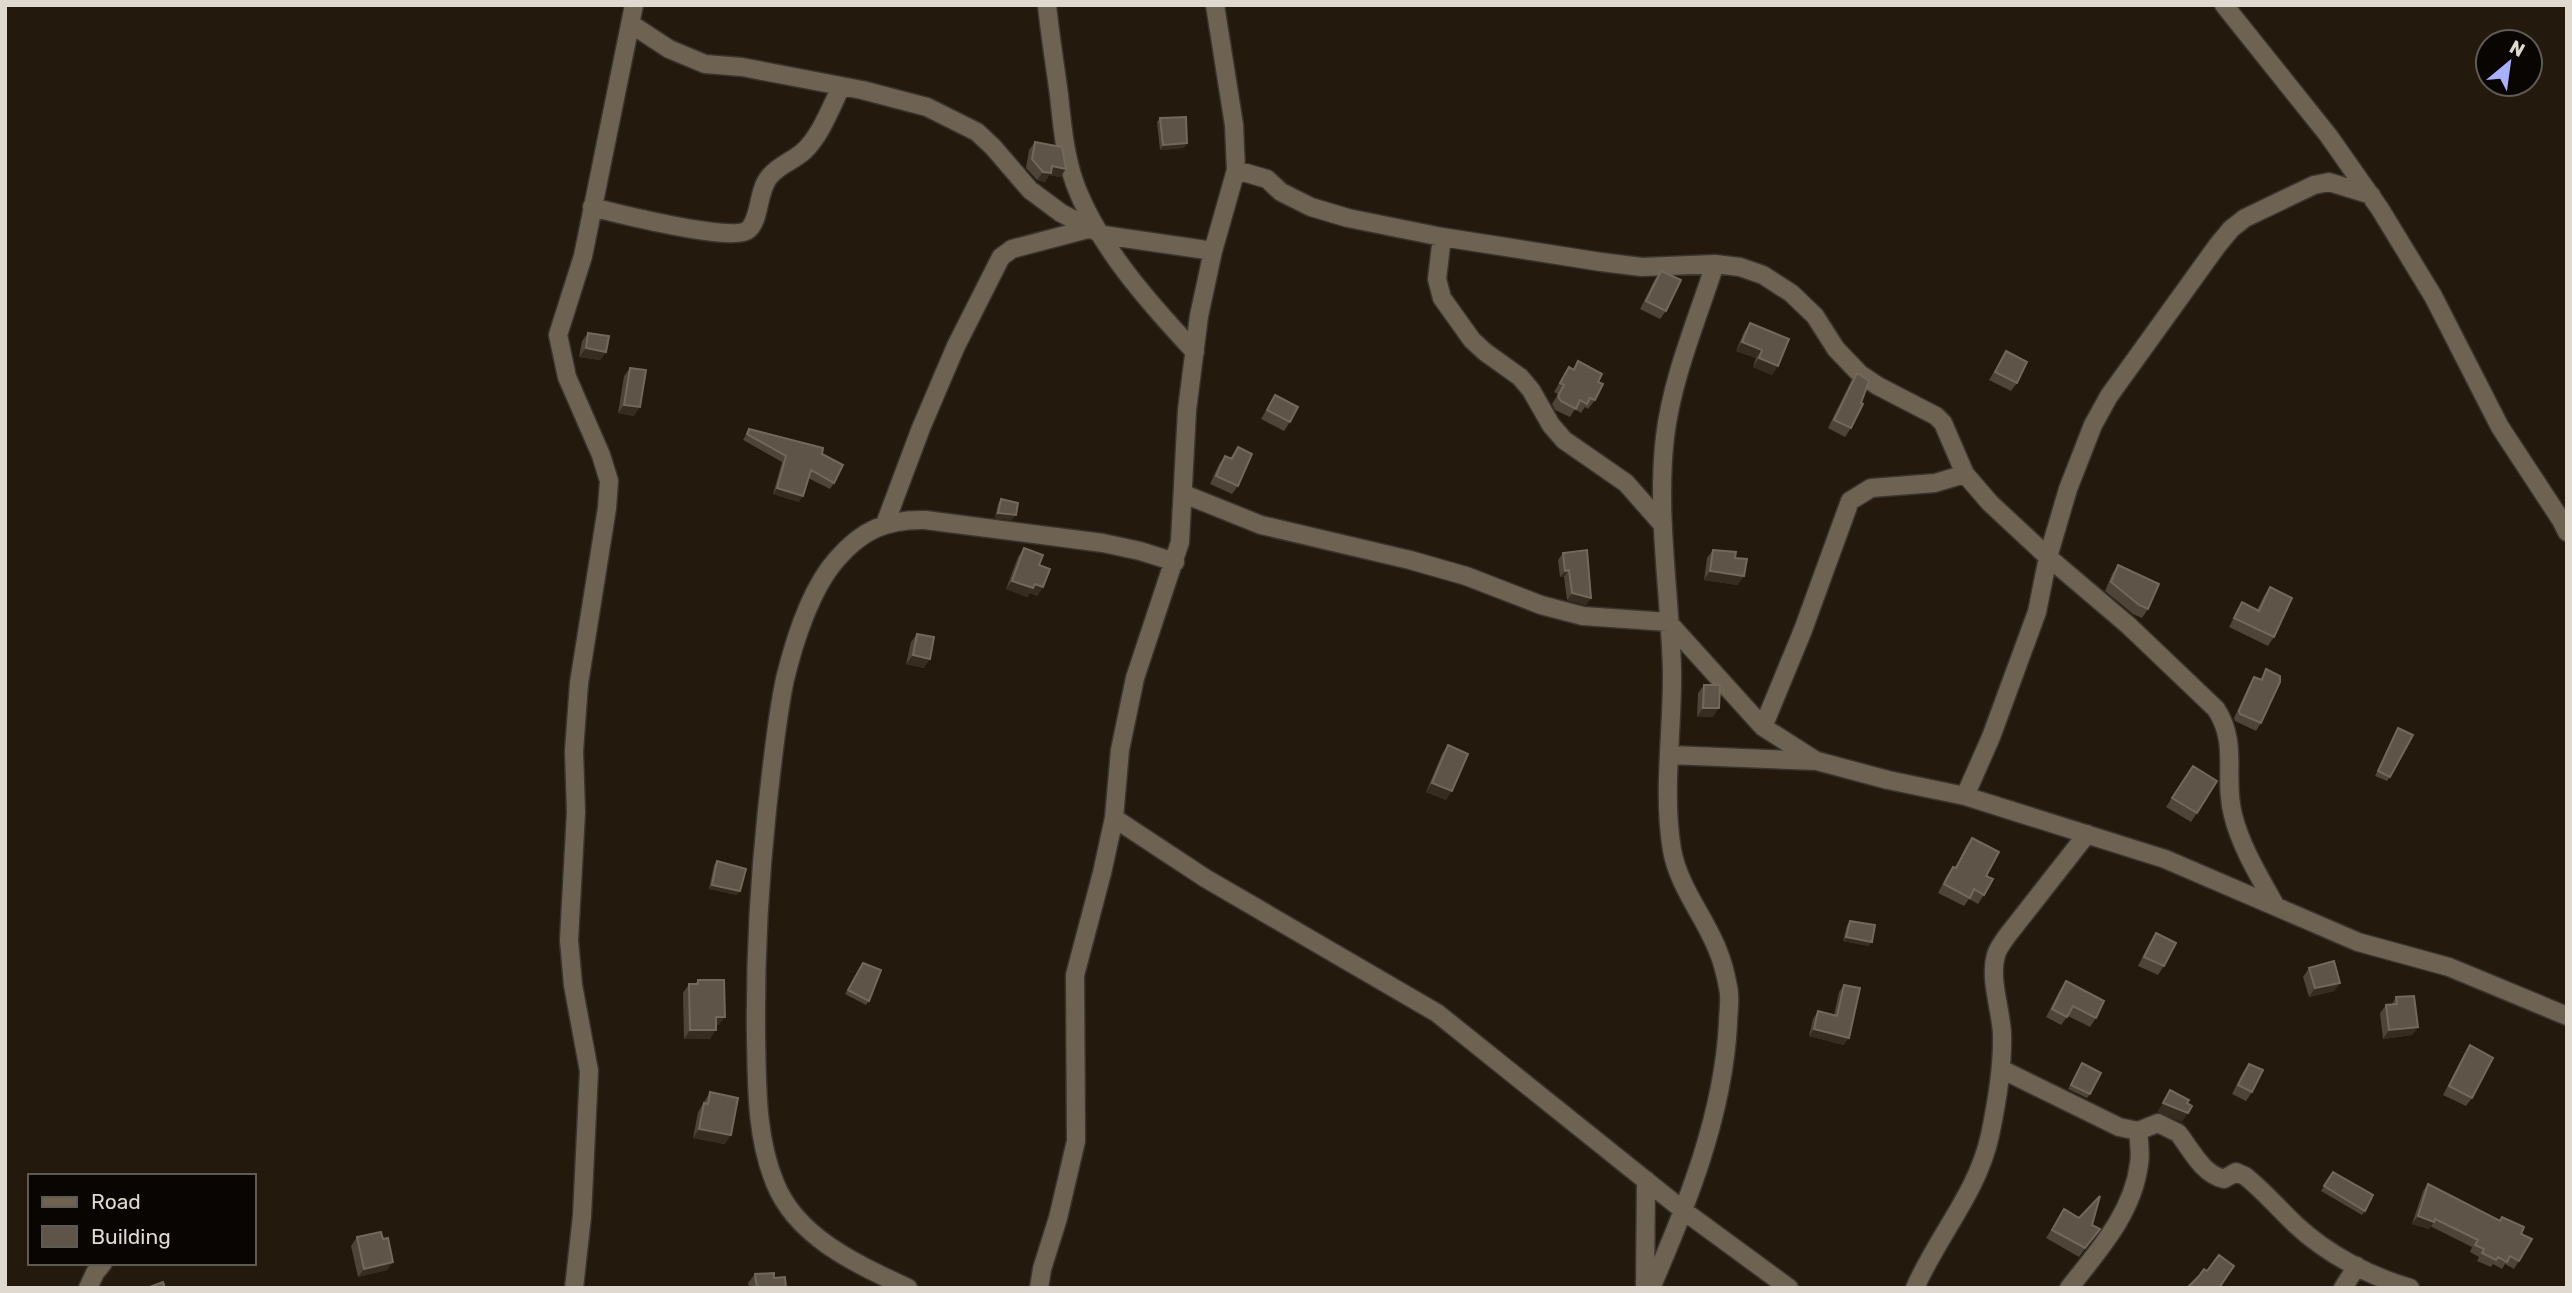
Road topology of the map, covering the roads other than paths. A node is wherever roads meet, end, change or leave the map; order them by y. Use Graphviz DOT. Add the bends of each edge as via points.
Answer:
graph roads {
  1 [pos="634,5"];
  2 [pos="1047,5"];
  3 [pos="1215,5"];
  4 [pos="2224,5"];
  5 [pos="631,24"];
  6 [pos="841,87"];
  7 [pos="1236,170"];
  8 [pos="2371,195"];
  9 [pos="592,207"];
  10 [pos="1095,232"];
  11 [pos="1442,237"];
  12 [pos="1213,251"];
  13 [pos="1715,264"];
  14 [pos="1195,352"];
  15 [pos="1965,474"];
  16 [pos="1184,494"];
  17 [pos="885,524"];
  18 [pos="1663,525"];
  19 [pos="2567,532"];
  20 [pos="2048,557"];
  21 [pos="1175,562"];
  22 [pos="1668,622"];
  23 [pos="1763,727"];
  24 [pos="1670,755"];
  25 [pos="1817,761"];
  26 [pos="1965,796"];
  27 [pos="1114,818"];
  28 [pos="2087,834"];
  29 [pos="2275,905"];
  30 [pos="2567,1016"];
  31 [pos="2001,1069"];
  32 [pos="2138,1131"];
  33 [pos="1646,1180"];
  34 [pos="1684,1211"];
  35 [pos="101,1265"];
  36 [pos="2357,1266"];
  37 [pos="88,1288"];
  38 [pos="575,1288"];
  39 [pos="908,1288"];
  40 [pos="1040,1288"];
  41 [pos="1645,1288"];
  42 [pos="1651,1288"];
  43 [pos="1789,1288"];
  44 [pos="1915,1288"];
  45 [pos="2069,1288"];
  46 [pos="2343,1288"];
  47 [pos="2410,1288"];
  1 -- 5 [label="street"];
  2 -- 10 [label="street" via="1065,145 1074,182"];
  3 -- 7 [label="street" via="1234,125"];
  4 -- 8 [label="street"];
  5 -- 6 [label="street" via="690,59"];
  5 -- 9 [label="street"];
  6 -- 9 [label="street" via="807,148 768,178 748,230 739,234 691,229"];
  6 -- 10 [label="street" via="928,107 977,132 1030,190"];
  7 -- 11 [label="street" via="1267,179 1280,192 1311,207"];
  7 -- 12 [label="street"];
  8 -- 19 [label="street" via="2432,296 2500,426"];
  8 -- 20 [label="street" via="2329,183 2314,185 2231,229 2092,425"];
  9 -- 38 [label="street" via="583,256 558,335 567,377 609,481 579,683 574,751 576,812 569,940 589,1071"];
  10 -- 12 [label="street"];
  10 -- 14 [label="street"];
  10 -- 17 [label="street" via="1012,249 1001,257 951,358"];
  11 -- 13 [label="street" via="1642,267"];
  11 -- 18 [label="street" via="1437,279 1442,298 1472,340 1520,377 1564,440 1626,483"];
  12 -- 14 [label="street"];
  13 -- 15 [label="street" via="1763,275 1791,293 1860,374 1943,423"];
  13 -- 18 [label="street" via="1676,383 1665,437"];
  14 -- 16 [label="street" via="1186,410"];
  15 -- 20 [label="street"];
  15 -- 23 [label="street" via="1935,483 1871,488 1850,501"];
  16 -- 21 [label="street"];
  16 -- 22 [label="street" via="1261,525 1432,566 1541,605 1583,616"];
  17 -- 21 [label="street" via="925,520 1103,542"];
  17 -- 39 [label="street" via="836,559 821,582 803,621 786,678 761,873 755,980 757,1062 762,1141 775,1184 792,1214 817,1238"];
  18 -- 22 [label="street"];
  20 -- 26 [label="street" via="2033,625"];
  20 -- 29 [label="street" via="2128,625 2221,717 2229,736 2229,794 2234,818"];
  21 -- 27 [label="street" via="1135,678 1120,750"];
  22 -- 23 [label="street"];
  22 -- 24 [label="street"];
  23 -- 25 [label="street"];
  24 -- 25 [label="street"];
  24 -- 34 [label="street" via="1672,852 1683,885 1718,951 1729,991 1721,1081"];
  25 -- 26 [label="street"];
  26 -- 28 [label="street"];
  27 -- 33 [label="street" via="1205,878 1437,1013"];
  27 -- 40 [label="street" via="1075,975 1076,1141"];
  28 -- 29 [label="street" via="2165,859"];
  28 -- 31 [label="street" via="1997,954 1994,969 2002,1033"];
  29 -- 30 [label="street" via="2358,942 2449,967"];
  31 -- 32 [label="street" via="2094,1116"];
  31 -- 44 [label="street" via="1980,1167 1967,1199"];
  32 -- 36 [label="street" via="2158,1123 2173,1129 2208,1171 2224,1179 2236,1172 2245,1176 2297,1226"];
  32 -- 45 [label="street" via="2140,1161 2124,1213"];
  33 -- 34 [label="street"];
  33 -- 41 [label="street"];
  34 -- 42 [label="street"];
  34 -- 43 [label="street"];
  35 -- 37 [label="street"];
  36 -- 46 [label="street"];
  36 -- 47 [label="street"];
}
